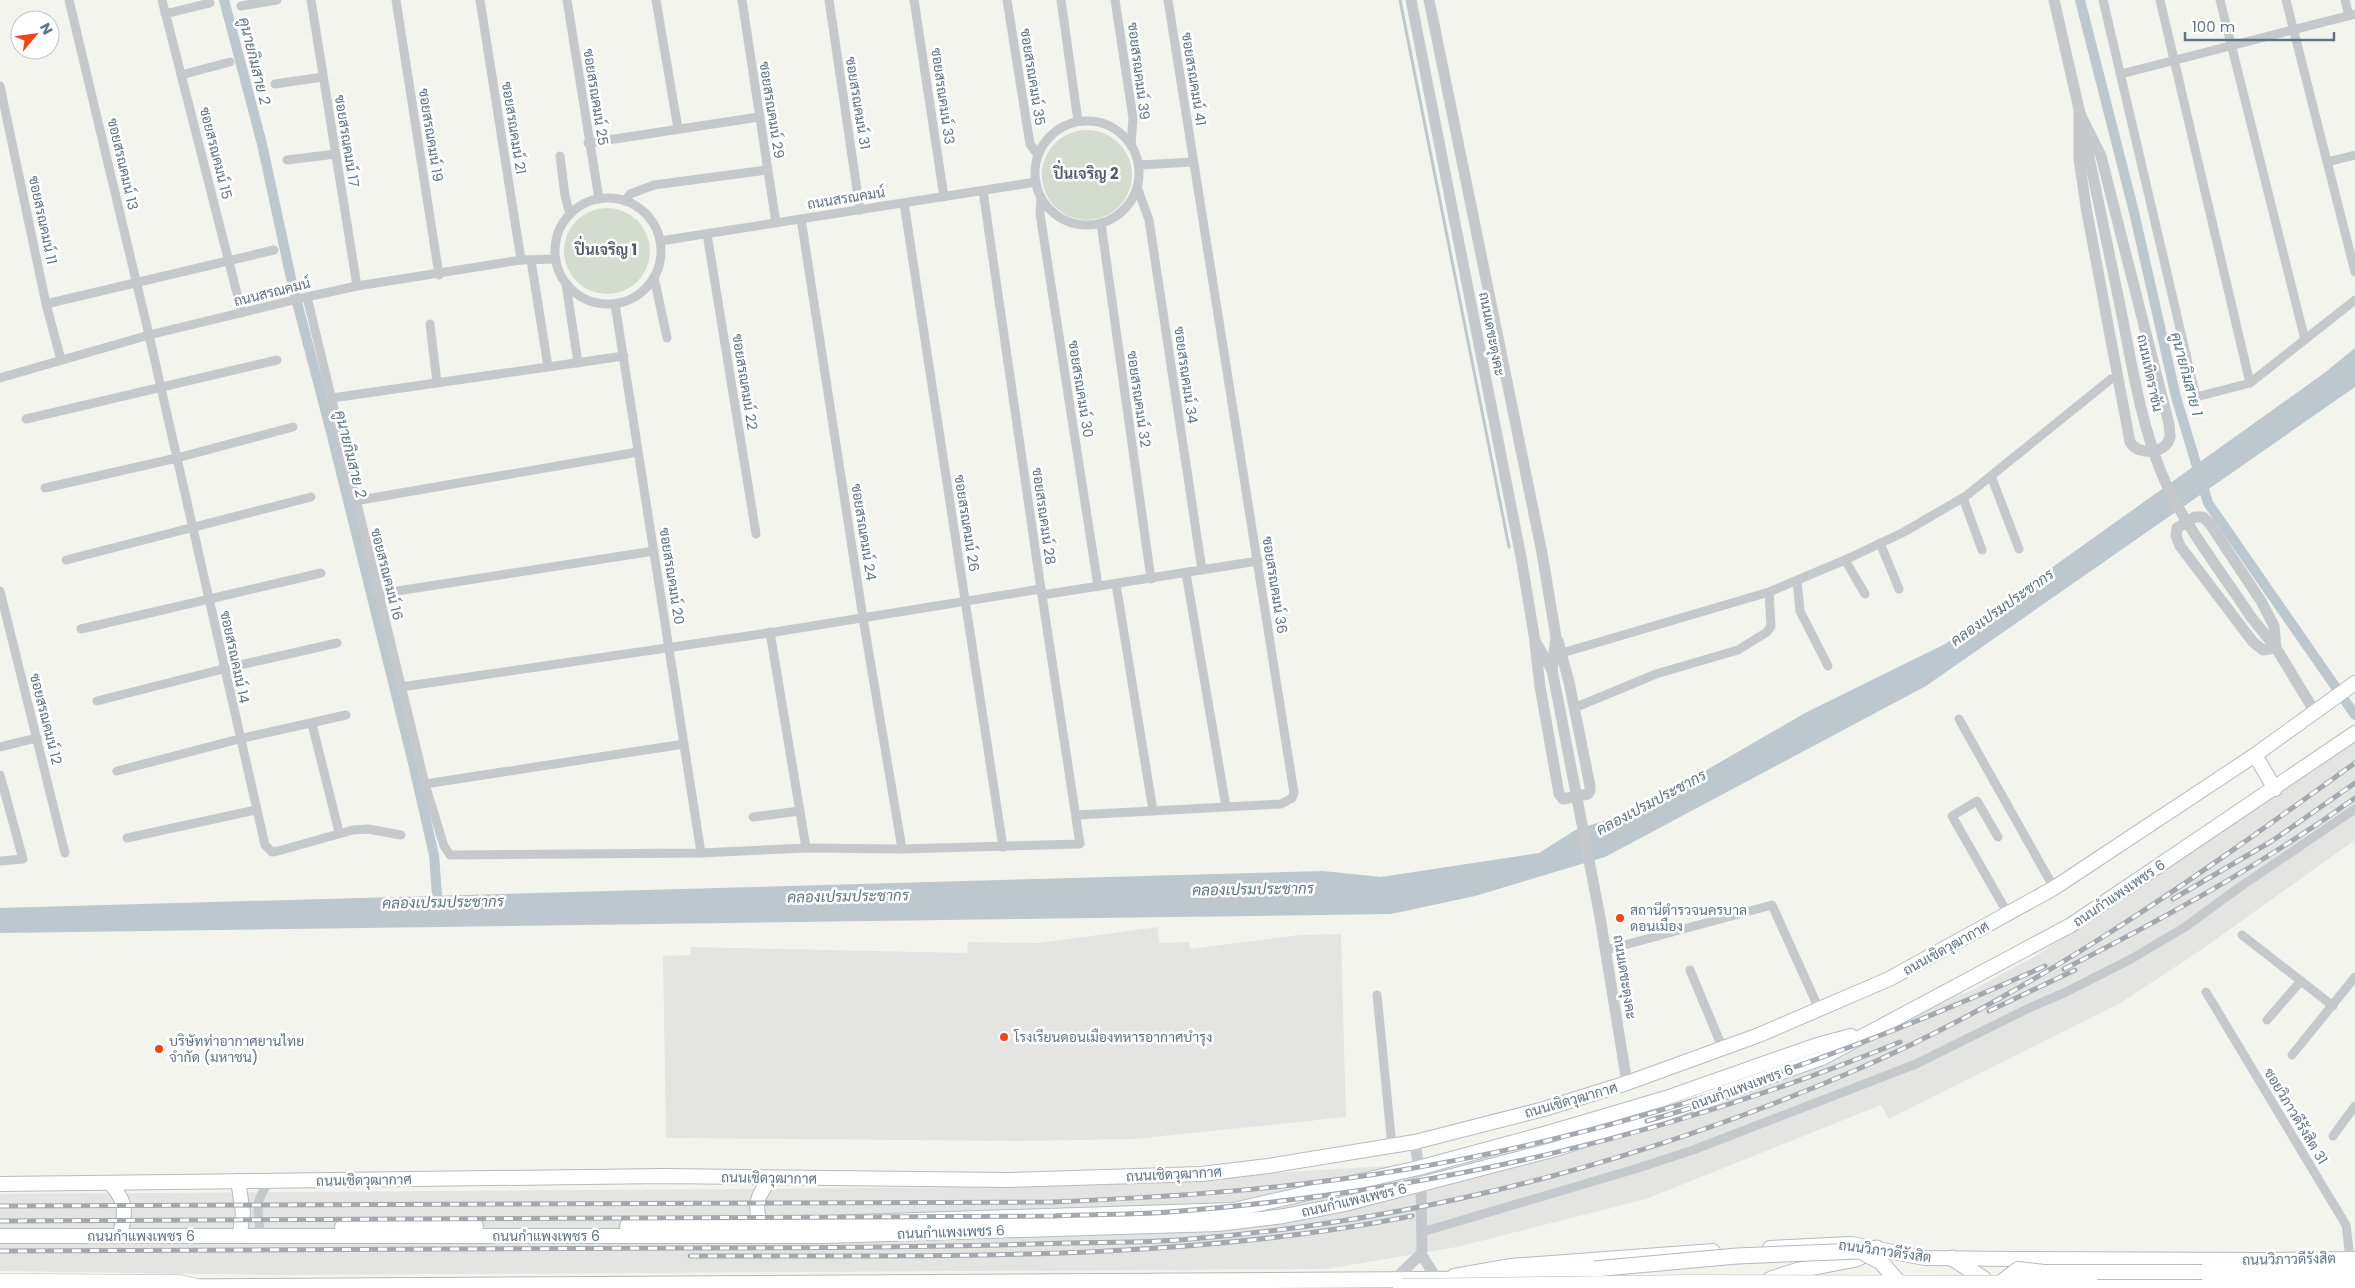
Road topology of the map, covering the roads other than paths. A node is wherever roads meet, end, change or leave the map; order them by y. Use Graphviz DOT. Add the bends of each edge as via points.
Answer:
graph roads {
  1 [pos="69,0"];
  2 [pos="162,0"];
  3 [pos="277,0"];
  4 [pos="311,0"];
  5 [pos="396,0"];
  6 [pos="480,0"];
  7 [pos="567,0"];
  8 [pos="656,0"];
  9 [pos="742,0"];
  10 [pos="829,0"];
  11 [pos="914,0"];
  12 [pos="1008,0"];
  13 [pos="1061,0"];
  14 [pos="1115,0"];
  15 [pos="1168,0"];
  16 [pos="1411,0"];
  17 [pos="2054,0"];
  18 [pos="2103,0"];
  19 [pos="2160,0"];
  20 [pos="2220,0"];
  21 [pos="2286,0"];
  22 [pos="2345,0"];
  23 [pos="210,3"];
  24 [pos="1430,5"];
  25 [pos="240,6"];
  26 [pos="1414,13"];
  27 [pos="165,14"];
  28 [pos="2352,15"];
  29 [pos="2294,30"];
  30 [pos="2232,46"];
  31 [pos="2174,60"];
  32 [pos="230,62"];
  33 [pos="2121,74"];
  34 [pos="181,75"];
  35 [pos="323,76"];
  36 [pos="275,84"];
  37 [pos="0,86"];
  38 [pos="2080,112"];
  39 [pos="759,117"];
  40 [pos="1078,121"];
  41 [pos="678,130"];
  42 [pos="588,144"];
  43 [pos="1131,146"];
  44 [pos="336,154"];
  45 [pos="1038,155"];
  46 [pos="2355,155"];
  47 [pos="560,156"];
  48 [pos="287,160"];
  49 [pos="1193,162"];
  50 [pos="2327,162"];
  51 [pos="1139,165"];
  52 [pos="767,170"];
  53 [pos="1036,182"];
  54 [pos="1137,187"];
  55 [pos="983,191"];
  56 [pos="944,197"];
  57 [pos="1041,197"];
  58 [pos="599,199"];
  59 [pos="625,201"];
  60 [pos="904,203"];
  61 [pos="860,210"];
  62 [pos="570,214"];
  63 [pos="801,219"];
  64 [pos="776,223"];
  65 [pos="1101,223"];
  66 [pos="707,234"];
  67 [pos="660,242"];
  68 [pos="274,250"];
  69 [pos="555,258"];
  70 [pos="229,260"];
  71 [pos="521,260"];
  72 [pos="531,260"];
  73 [pos="2355,272"];
  74 [pos="439,275"];
  75 [pos="654,277"];
  76 [pos="136,282"];
  77 [pos="566,284"];
  78 [pos="357,286"];
  79 [pos="305,297"];
  80 [pos="2355,300"];
  81 [pos="46,304"];
  82 [pos="615,304"];
  83 [pos="242,313"];
  84 [pos="430,324"];
  85 [pos="149,335"];
  86 [pos="667,338"];
  87 [pos="2305,340"];
  88 [pos="624,356"];
  89 [pos="61,360"];
  90 [pos="277,360"];
  91 [pos="578,363"];
  92 [pos="548,367"];
  93 [pos="0,378"];
  94 [pos="2111,379"];
  95 [pos="437,383"];
  96 [pos="2250,384"];
  97 [pos="161,389"];
  98 [pos="332,398"];
  99 [pos="26,419"];
  100 [pos="293,426"];
  101 [pos="638,452"];
  102 [pos="177,458"];
  103 [pos="1991,476"];
  104 [pos="45,488"];
  105 [pos="311,497"];
  106 [pos="1963,498"];
  107 [pos="355,501"];
  108 [pos="192,527"];
  109 [pos="756,534"];
  110 [pos="1880,543"];
  111 [pos="2019,549"];
  112 [pos="1982,550"];
  113 [pos="654,551"];
  114 [pos="66,560"];
  115 [pos="1845,560"];
  116 [pos="1258,561"];
  117 [pos="1202,570"];
  118 [pos="322,573"];
  119 [pos="1186,574"];
  120 [pos="1151,579"];
  121 [pos="1797,581"];
  122 [pos="1116,584"];
  123 [pos="1098,586"];
  124 [pos="1899,589"];
  125 [pos="0,591"];
  126 [pos="1041,592"];
  127 [pos="1769,592"];
  128 [pos="378,594"];
  129 [pos="1865,594"];
  130 [pos="208,598"];
  131 [pos="966,602"];
  132 [pos="863,618"];
  133 [pos="81,629"];
  134 [pos="770,632"];
  135 [pos="1556,637"];
  136 [pos="1535,641"];
  137 [pos="337,643"];
  138 [pos="669,647"];
  139 [pos="2276,648"];
  140 [pos="1562,653"];
  141 [pos="1828,666"];
  142 [pos="224,669"];
  143 [pos="1552,670"];
  144 [pos="2352,686"];
  145 [pos="401,687"];
  146 [pos="97,702"];
  147 [pos="1574,708"];
  148 [pos="2314,712"];
  149 [pos="346,715"];
  150 [pos="1959,720"];
  151 [pos="312,724"];
  152 [pos="2355,733"];
  153 [pos="37,738"];
  154 [pos="239,739"];
  155 [pos="684,744"];
  156 [pos="0,747"];
  157 [pos="2255,755"];
  158 [pos="117,771"];
  159 [pos="0,775"];
  160 [pos="426,784"];
  161 [pos="2275,789"];
  162 [pos="1226,807"];
  163 [pos="2355,809"];
  164 [pos="256,810"];
  165 [pos="800,811"];
  166 [pos="1153,811"];
  167 [pos="1077,815"];
  168 [pos="753,818"];
  169 [pos="339,832"];
  170 [pos="401,835"];
  171 [pos="1998,837"];
  172 [pos="127,838"];
  173 [pos="1003,847"];
  174 [pos="806,848"];
  175 [pos="902,849"];
  176 [pos="65,853"];
  177 [pos="701,854"];
  178 [pos="0,861"];
  179 [pos="2054,888"];
  180 [pos="2008,914"];
  181 [pos="2242,935"];
  182 [pos="1606,950"];
  183 [pos="1690,970"];
  184 [pos="2355,977"];
  185 [pos="2300,981"];
  186 [pos="2206,992"];
  187 [pos="1377,995"];
  188 [pos="2333,1006"];
  189 [pos="1820,1010"];
  190 [pos="2267,1020"];
  191 [pos="1871,1030"];
  192 [pos="1723,1049"];
  193 [pos="2292,1055"];
  194 [pos="1627,1083"];
  195 [pos="2355,1106"];
  196 [pos="2332,1136"];
  197 [pos="1415,1142"];
  198 [pos="1392,1146"];
  199 [pos="1418,1168"];
  200 [pos="771,1178"];
  201 [pos="270,1181"];
  202 [pos="238,1182"];
  203 [pos="110,1183"];
  204 [pos="0,1184"];
  205 [pos="1421,1185"];
  206 [pos="760,1225"];
  207 [pos="0,1228"];
  208 [pos="121,1230"];
  209 [pos="260,1230"];
  210 [pos="240,1232"];
  211 [pos="1422,1234"];
  212 [pos="0,1236"];
  213 [pos="1877,1248"];
  214 [pos="1422,1252"];
  215 [pos="1952,1258"];
  216 [pos="2353,1263"];
  217 [pos="1482,1278"];
  218 [pos="1442,1279"];
  219 [pos="1771,1279"];
  220 [pos="1984,1279"];
  221 [pos="2355,1279"];
  222 [pos="0,1283"];
  223 [pos="1398,1284"];
  224 [pos="2355,1287"];
  225 [pos="0,1288"];
  226 [pos="198,1288"];
  227 [pos="1901,1288"];
  228 [pos="1996,1288"];
  1 -- 76 [label="street, ซอยสรณคมน์ 13"];
  2 -- 27 [label="street, ซอยสรณคมน์ 15"];
  3 -- 25 [label="street"];
  4 -- 35 [label="street, ซอยสรณคมน์ 17"];
  5 -- 74 [label="street, ซอยสรณคมน์ 19"];
  6 -- 71 [label="street, ซอยสรณคมน์ 21"];
  7 -- 42 [label="street, ซอยสรณคมน์ 25"];
  8 -- 41 [label="street"];
  9 -- 39 [label="street, ซอยสรณคมน์ 29"];
  10 -- 61 [label="street, ซอยสรณคมน์ 31"];
  11 -- 56 [label="street, ซอยสรณคมน์ 33"];
  12 -- 45 [label="street, ซอยสรณคมน์ 35" via="1030,144"];
  13 -- 40 [label="street"];
  14 -- 43 [label="street, ซอยสรณคมน์ 39" via="1133,118"];
  15 -- 49 [label="street, ซอยสรณคมน์ 41"];
  16 -- 26 [label="street, ถนนเดชะตุงคะ"];
  17 -- 38 [label="street, ถนนเทิดราชัน"];
  18 -- 33 [label="street"];
  19 -- 31 [label="street"];
  20 -- 30 [label="street"];
  21 -- 29 [label="street"];
  22 -- 28 [label="street"];
  23 -- 27 [label="street"];
  24 -- 26 [label="street"];
  24 -- 135 [label="street, ถนนเดชะตุงคะ" via="1542,553"];
  26 -- 136 [label="street, ถนนเดชะตุงคะ"];
  27 -- 34 [label="street, ซอยสรณคมน์ 15"];
  28 -- 29 [label="street"];
  29 -- 30 [label="street"];
  29 -- 50 [label="street"];
  30 -- 31 [label="street"];
  30 -- 87 [label="street"];
  31 -- 33 [label="street"];
  31 -- 96 [label="street"];
  32 -- 34 [label="street"];
  33 -- 96 [label="street" via="2196,397"];
  34 -- 70 [label="street, ซอยสรณคมน์ 15"];
  35 -- 36 [label="street"];
  35 -- 44 [label="street, ซอยสรณคมน์ 17"];
  37 -- 81 [label="street, ซอยสรณคมน์ 11"];
  38 -- 38 [label="street" via="2101,156 2169,424 2170,438 2158,450 2143,452 2130,442 2086,207 2079,160"];
  38 -- 139 [label="street, ถนนเทิดราชัน, bridge" via="2141,406 2161,472 2184,519"];
  39 -- 41 [label="street"];
  39 -- 52 [label="street, ซอยสรณคมน์ 29"];
  40 -- 43 [label="street" via="1108,125 1122,134"];
  40 -- 45 [label="street" via="1054,133"];
  41 -- 42 [label="street"];
  42 -- 58 [label="street, ซอยสรณคมน์ 25"];
  43 -- 51 [label="street"];
  44 -- 48 [label="street"];
  44 -- 78 [label="street, ซอยสรณคมน์ 17"];
  45 -- 53 [label="street"];
  46 -- 50 [label="street"];
  47 -- 62 [label="street"];
  49 -- 51 [label="street"];
  49 -- 116 [label="street, ซอยสรณคมน์ 36"];
  50 -- 73 [label="street"];
  51 -- 54 [label="street"];
  52 -- 59 [label="street" via="654,185 630,194"];
  52 -- 64 [label="street, ซอยสรณคมน์ 29"];
  53 -- 55 [label="street, ถนนสรณคมน์"];
  53 -- 57 [label="street"];
  54 -- 65 [label="street" via="1124,210"];
  54 -- 117 [label="street, ซอยสรณคมน์ 34" via="1149,220"];
  55 -- 56 [label="street, ถนนสรณคมน์"];
  55 -- 126 [label="street, ซอยสรณคมน์ 28"];
  56 -- 60 [label="street, ถนนสรณคมน์"];
  57 -- 65 [label="street" via="1052,211 1066,220 1083,225"];
  57 -- 123 [label="street, ซอยสรณคมน์ 30" via="1040,214"];
  58 -- 59 [label="street"];
  58 -- 62 [label="street" via="583,204"];
  59 -- 67 [label="street" via="648,216"];
  60 -- 61 [label="street, ถนนสรณคมน์"];
  60 -- 131 [label="street, ซอยสรณคมน์ 26"];
  61 -- 63 [label="street, ถนนสรณคมน์"];
  62 -- 69 [label="street" via="560,227 555,242"];
  63 -- 64 [label="street, ถนนสรณคมน์"];
  63 -- 132 [label="street, ซอยสรณคมน์ 24"];
  64 -- 66 [label="street, ถนนสรณคมน์"];
  65 -- 120 [label="street, ซอยสรณคมน์ 32"];
  66 -- 67 [label="street, ถนนสรณคมน์"];
  66 -- 109 [label="street, ซอยสรณคมน์ 22"];
  67 -- 75 [label="street" via="660,260"];
  68 -- 70 [label="street"];
  69 -- 72 [label="street, ถนนสรณคมน์"];
  69 -- 77 [label="street"];
  70 -- 76 [label="street"];
  70 -- 83 [label="street, ซอยสรณคมน์ 15"];
  71 -- 72 [label="street, ถนนสรณคมน์"];
  71 -- 74 [label="street, ถนนสรณคมน์"];
  72 -- 92 [label="street"];
  74 -- 78 [label="street, ถนนสรณคมน์"];
  75 -- 82 [label="street" via="631,299"];
  75 -- 86 [label="street"];
  76 -- 81 [label="street"];
  76 -- 85 [label="street, ซอยสรณคมน์ 13"];
  77 -- 82 [label="street" via="580,296 597,303"];
  77 -- 91 [label="street"];
  78 -- 79 [label="street, ถนนสรณคมน์"];
  79 -- 83 [label="street, ถนนสรณคมน์"];
  79 -- 98 [label="street, ซอยสรณคมน์ 16"];
  80 -- 87 [label="street"];
  81 -- 89 [label="street, ซอยสรณคมน์ 11"];
  82 -- 88 [label="street, ซอยสรณคมน์ 20"];
  83 -- 85 [label="street, ถนนสรณคมน์"];
  84 -- 95 [label="street"];
  85 -- 89 [label="street, ถนนสรณคมน์"];
  85 -- 97 [label="street, ซอยสรณคมน์ 14"];
  87 -- 96 [label="street"];
  88 -- 91 [label="street"];
  88 -- 101 [label="street, ซอยสรณคมน์ 20"];
  89 -- 93 [label="street, ถนนสรณคมน์"];
  90 -- 97 [label="street"];
  91 -- 92 [label="street"];
  92 -- 95 [label="street"];
  94 -- 103 [label="street"];
  95 -- 98 [label="street"];
  97 -- 99 [label="street"];
  97 -- 102 [label="street, ซอยสรณคมน์ 14"];
  98 -- 107 [label="street, ซอยสรณคมน์ 16"];
  100 -- 102 [label="street"];
  101 -- 107 [label="street"];
  101 -- 113 [label="street, ซอยสรณคมน์ 20"];
  102 -- 104 [label="street"];
  102 -- 108 [label="street, ซอยสรณคมน์ 14"];
  103 -- 106 [label="street"];
  103 -- 111 [label="street"];
  105 -- 108 [label="street"];
  106 -- 110 [label="street"];
  106 -- 112 [label="street"];
  107 -- 128 [label="street, ซอยสรณคมน์ 16"];
  108 -- 114 [label="street"];
  108 -- 130 [label="street, ซอยสรณคมน์ 14"];
  110 -- 115 [label="street"];
  110 -- 124 [label="street"];
  113 -- 128 [label="street"];
  113 -- 138 [label="street, ซอยสรณคมน์ 20"];
  115 -- 121 [label="street"];
  115 -- 129 [label="street"];
  116 -- 117 [label="street"];
  116 -- 162 [label="street, ซอยสรณคมน์ 36" via="1294,793 1292,798 1281,804"];
  117 -- 119 [label="street"];
  118 -- 130 [label="street"];
  119 -- 120 [label="street"];
  119 -- 162 [label="street"];
  120 -- 122 [label="street"];
  121 -- 127 [label="street"];
  121 -- 141 [label="street" via="1800,611"];
  122 -- 123 [label="street"];
  122 -- 166 [label="street"];
  123 -- 126 [label="street"];
  125 -- 153 [label="street, ซอยสรณคมน์ 12"];
  126 -- 131 [label="street"];
  126 -- 167 [label="street, ซอยสรณคมน์ 28"];
  127 -- 140 [label="street"];
  127 -- 147 [label="street" via="1771,626 1768,632 1738,650 1656,674"];
  128 -- 145 [label="street, ซอยสรณคมน์ 16"];
  130 -- 133 [label="street"];
  130 -- 142 [label="street, ซอยสรณคมน์ 14"];
  131 -- 132 [label="street"];
  131 -- 173 [label="street, ซอยสรณคมน์ 26"];
  132 -- 134 [label="street"];
  132 -- 175 [label="street, ซอยสรณคมน์ 24"];
  134 -- 138 [label="street"];
  134 -- 165 [label="street"];
  135 -- 140 [label="street"];
  135 -- 143 [label="street, ถนนเดชะตุงคะ"];
  136 -- 143 [label="street, ถนนเดชะตุงคะ"];
  136 -- 147 [label="street" via="1559,794 1563,799 1590,792"];
  137 -- 142 [label="street"];
  138 -- 145 [label="street"];
  138 -- 155 [label="street, ซอยสรณคมน์ 20"];
  139 -- 139 [label="street" via="2264,650 2252,642 2180,546 2177,528 2203,516 2210,524 2262,601 2274,626"];
  139 -- 148 [label="street, ถนนเทิดราชัน"];
  140 -- 147 [label="street"];
  142 -- 146 [label="street"];
  142 -- 154 [label="street, ซอยสรณคมน์ 14"];
  143 -- 182 [label="street, ถนนเดชะตุงคะ, bridge"];
  144 -- 148 [label="main road, ถนนเชิดวุฒากาศ"];
  145 -- 160 [label="street, ซอยสรณคมน์ 16"];
  148 -- 157 [label="main road, ถนนเชิดวุฒากาศ"];
  149 -- 151 [label="street"];
  150 -- 179 [label="street"];
  151 -- 154 [label="street"];
  151 -- 169 [label="street"];
  152 -- 161 [label="main road, ถนนกำแพงเพชร 6"];
  153 -- 156 [label="street"];
  153 -- 176 [label="street, ซอยสรณคมน์ 12"];
  154 -- 158 [label="street"];
  154 -- 164 [label="street, ซอยสรณคมน์ 14"];
  155 -- 160 [label="street"];
  155 -- 177 [label="street, ซอยสรณคมน์ 20"];
  157 -- 161 [label="main road"];
  157 -- 179 [label="main road, ถนนเชิดวุฒากาศ"];
  159 -- 178 [label="street" via="23,859"];
  160 -- 177 [label="street, ซอยสรณคมน์ 16" via="444,846 450,855"];
  161 -- 191 [label="main road, ถนนกำแพงเพชร 6" via="2071,925"];
  162 -- 166 [label="street, ซอยสรณคมน์ 36"];
  163 -- 211 [label="street" via="2185,927 2064,993 1916,1064 1693,1150"];
  164 -- 169 [label="street, ซอยสรณคมน์ 14" via="265,845 272,852"];
  164 -- 172 [label="street"];
  165 -- 168 [label="street"];
  165 -- 174 [label="street"];
  166 -- 167 [label="street, ซอยสรณคมน์ 36"];
  167 -- 173 [label="street, ซอยสรณคมน์ 28" via="1080,844"];
  169 -- 170 [label="street, ซอยสรณคมน์ 14" via="368,829"];
  171 -- 180 [label="street" via="1977,802 1952,816"];
  173 -- 175 [label="street"];
  174 -- 175 [label="street"];
  174 -- 177 [label="street"];
  179 -- 180 [label="main road, ถนนเชิดวุฒากาศ"];
  180 -- 189 [label="main road, ถนนเชิดวุฒากาศ" via="1897,975"];
  181 -- 185 [label="street"];
  182 -- 189 [label="street" via="1772,905"];
  182 -- 194 [label="street, ถนนเดชะตุงคะ"];
  183 -- 192 [label="street"];
  184 -- 188 [label="street"];
  185 -- 188 [label="street"];
  185 -- 190 [label="street"];
  186 -- 216 [label="street, ซอยวิภาวดีรังสิต 31" via="2346,1225"];
  187 -- 198 [label="street"];
  188 -- 193 [label="street"];
  189 -- 192 [label="main road, ถนนเชิดวุฒากาศ"];
  191 -- 199 [label="main road, ถนนกำแพงเพชร 6" via="1817,1045 1657,1100"];
  191 -- 205 [label="main road, ถนนกำแพงเพชร 6" via="1822,1058 1670,1112 1556,1149"];
  192 -- 194 [label="main road, ถนนเชิดวุฒากาศ"];
  194 -- 197 [label="main road, ถนนเชิดวุฒากาศ" via="1544,1109"];
  195 -- 196 [label="street"];
  197 -- 198 [label="main road, ถนนเชิดวุฒากาศ"];
  197 -- 199 [label="street, ถนนกำแพงเพชร 6"];
  198 -- 200 [label="main road, ถนนเชิดวุฒากาศ" via="1201,1174 1008,1180"];
  199 -- 205 [label="street"];
  199 -- 206 [label="main road, ถนนกำแพงเพชร 6" via="1232,1210"];
  200 -- 201 [label="main road, ถนนเชิดวุฒากาศ" via="664,1176"];
  200 -- 206 [label="main road" via="756,1200"];
  201 -- 202 [label="main road, ถนนเชิดวุฒากาศ"];
  201 -- 209 [label="street" via="259,1196"];
  202 -- 203 [label="main road, ถนนเชิดวุฒากาศ"];
  202 -- 210 [label="main road" via="243,1213"];
  203 -- 204 [label="main road, ถนนเชิดวุฒากาศ"];
  203 -- 208 [label="main road" via="121,1196 125,1208"];
  205 -- 211 [label="street"];
  205 -- 212 [label="main road, ถนนกำแพงเพชร 6" via="1284,1216 1218,1224 825,1236"];
  206 -- 209 [label="main road, ถนนกำแพงเพชร 6" via="388,1226"];
  207 -- 208 [label="main road, ถนนกำแพงเพชร 6"];
  208 -- 210 [label="main road, ถนนกำแพงเพชร 6"];
  209 -- 210 [label="main road, ถนนกำแพงเพชร 6"];
  211 -- 214 [label="street"];
  213 -- 215 [label="main road, ถนนวิภาวดีรังสิต" via="1925,1258"];
  213 -- 218 [label="main road, ถนนวิภาวดีรังสิต" via="1829,1244 1600,1258 1502,1267"];
  213 -- 219 [label="highway" via="1856,1259"];
  214 -- 218 [label="street"];
  214 -- 223 [label="street"];
  215 -- 216 [label="main road, ถนนวิภาวดีรังสิต"];
  215 -- 220 [label="highway"];
  216 -- 228 [label="main road, bridge" via="2246,1272 2044,1272 2018,1269"];
  217 -- 218 [label="highway, ถนนวิภาวดีรังสิต"];
  217 -- 219 [label="highway, ถนนวิภาวดีรังสิต" via="1544,1281"];
  217 -- 227 [label="highway, bridge" via="1737,1256 1860,1251 1882,1262"];
  218 -- 223 [label="highway, ถนนวิภาวดีรังสิต"];
  219 -- 220 [label="highway, ถนนวิภาวดีรังสิต"];
  220 -- 221 [label="highway, ถนนวิภาวดีรังสิต"];
  222 -- 226 [label="highway, bridge" via="179,1284"];
  223 -- 224 [label="highway, bridge"];
  223 -- 225 [label="highway, ถนนวิภาวดีรังสิต"];
}
